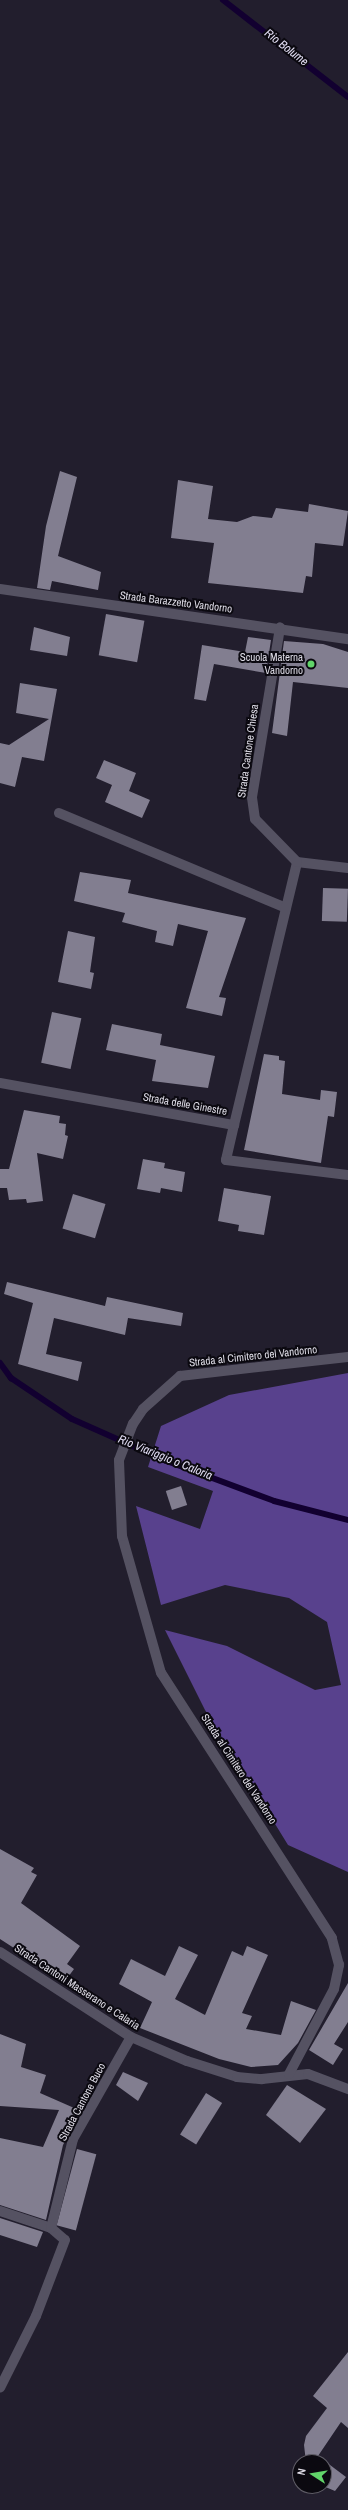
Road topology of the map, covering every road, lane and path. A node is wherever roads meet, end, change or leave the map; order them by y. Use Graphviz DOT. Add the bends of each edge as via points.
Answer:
graph roads {
  1 [pos="0,589"];
  2 [pos="280,627"];
  3 [pos="348,639"];
  4 [pos="59,813"];
  5 [pos="297,862"];
  6 [pos="348,868"];
  7 [pos="286,908"];
  8 [pos="0,1083"];
  9 [pos="234,1125"];
  10 [pos="348,1175"];
  11 [pos="348,1357"];
  12 [pos="0,1952"];
  13 [pos="131,2037"];
  14 [pos="289,2074"];
  15 [pos="348,2089"];
  16 [pos="0,2211"];
  17 [pos="50,2228"];
  18 [pos="0,2388"];
  1 -- 2 [label="street, Strada Barazzetto Vandorno"];
  2 -- 3 [label="street, Strada Barazzetto Vandorno"];
  2 -- 5 [label="street, Strada Cantone Chiesa" via="252,796 255,819"];
  4 -- 7 [label="street"];
  5 -- 6 [label="street"];
  5 -- 7 [label="street"];
  7 -- 9 [label="street"];
  8 -- 9 [label="street, Strada delle Ginestre"];
  9 -- 10 [label="street, Strada delle Ginestre" via="226,1160"];
  11 -- 14 [label="street, Strada al Cimitero del Vandorno" via="180,1376 144,1409 133,1424 119,1460 122,1536 161,1673 332,1938 339,1965 334,1989"];
  12 -- 13 [label="street, Strada Cantoni Masserano e Calaria"];
  13 -- 14 [label="street, Strada Cantoni Masserano e Calaria" via="187,2061 237,2077 262,2079"];
  13 -- 17 [label="street, Strada Cantone Buco" via="73,2139"];
  14 -- 15 [label="street, Strada Cantoni Masserano e Calaria" via="308,2074"];
  16 -- 17 [label="street"];
  17 -- 18 [label="street" via="65,2240 36,2316"];
}
